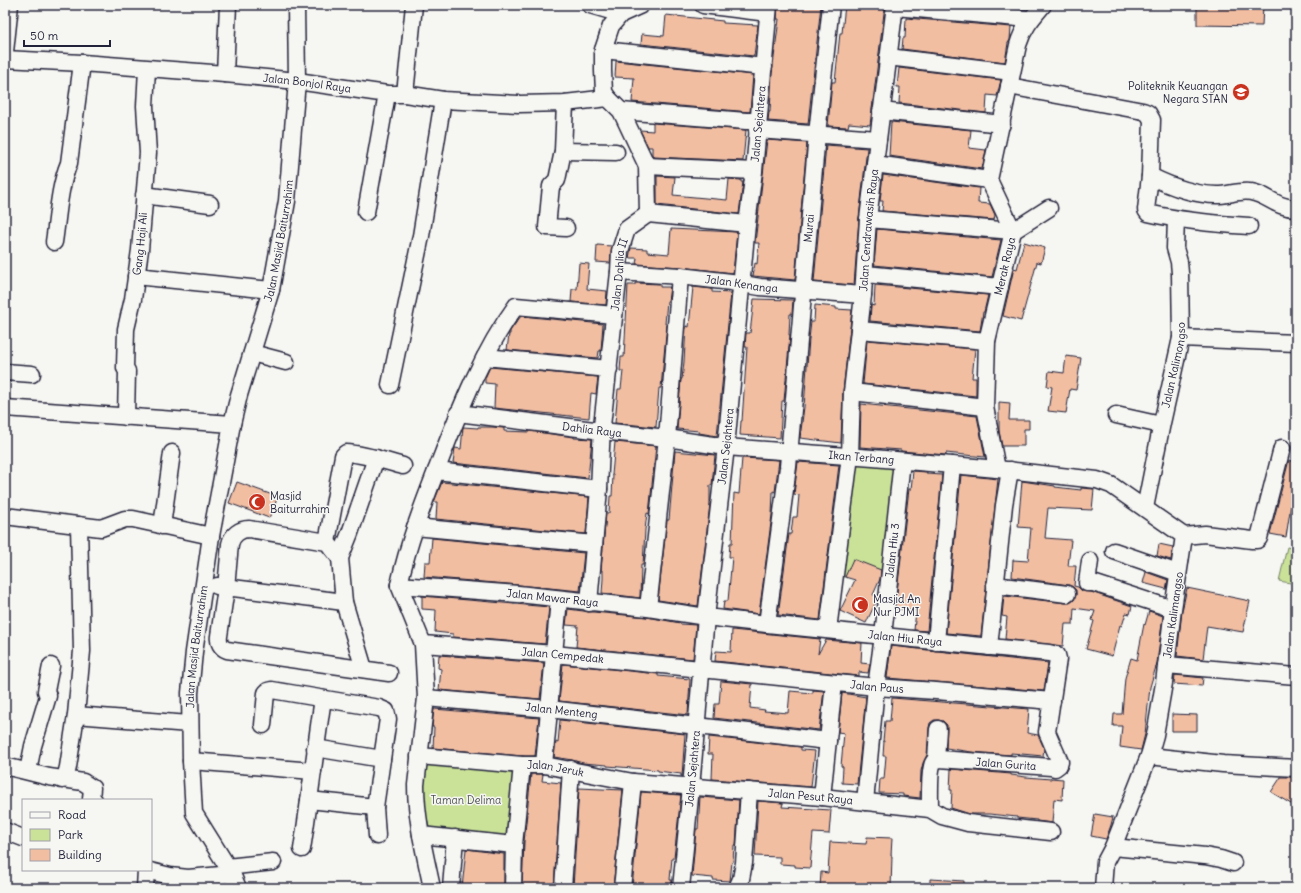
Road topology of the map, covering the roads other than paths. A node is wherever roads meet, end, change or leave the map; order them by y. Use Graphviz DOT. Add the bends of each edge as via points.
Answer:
graph roads {
  1 [pos="10,5"];
  2 [pos="228,5"];
  3 [pos="296,5"];
  4 [pos="414,5"];
  5 [pos="590,5"];
  6 [pos="641,5"];
  7 [pos="703,5"];
  8 [pos="831,5"];
  9 [pos="1043,5"];
  10 [pos="895,6"];
  11 [pos="769,9"];
  12 [pos="621,14"];
  13 [pos="1030,19"];
  14 [pos="603,50"];
  15 [pos="5,52"];
  16 [pos="888,57"];
  17 [pos="5,59"];
  18 [pos="82,63"];
  19 [pos="764,67"];
  20 [pos="148,69"];
  21 [pos="225,74"];
  22 [pos="1010,79"];
  23 [pos="298,81"];
  24 [pos="387,94"];
  25 [pos="405,94"];
  26 [pos="608,98"];
  27 [pos="443,100"];
  28 [pos="565,103"];
  29 [pos="621,111"];
  30 [pos="881,111"];
  31 [pos="1002,124"];
  32 [pos="758,126"];
  33 [pos="817,134"];
  34 [pos="878,139"];
  35 [pos="563,151"];
  36 [pos="616,152"];
  37 [pos="875,164"];
  38 [pos="647,166"];
  39 [pos="754,171"];
  40 [pos="1150,176"];
  41 [pos="989,180"];
  42 [pos="144,195"];
  43 [pos="210,204"];
  44 [pos="1048,208"];
  45 [pos="1296,208"];
  46 [pos="366,212"];
  47 [pos="648,214"];
  48 [pos="868,219"];
  49 [pos="1176,220"];
  50 [pos="748,224"];
  51 [pos="1249,226"];
  52 [pos="566,228"];
  53 [pos="1013,231"];
  54 [pos="54,242"];
  55 [pos="620,272"];
  56 [pos="865,274"];
  57 [pos="136,276"];
  58 [pos="680,276"];
  59 [pos="741,284"];
  60 [pos="1000,287"];
  61 [pos="271,290"];
  62 [pos="804,290"];
  63 [pos="863,295"];
  64 [pos="614,315"];
  65 [pos="859,330"];
  66 [pos="1181,338"];
  67 [pos="986,341"];
  68 [pos="1296,343"];
  69 [pos="252,353"];
  70 [pos="485,357"];
  71 [pos="286,362"];
  72 [pos="609,369"];
  73 [pos="5,372"];
  74 [pos="32,374"];
  75 [pos="390,385"];
  76 [pos="852,392"];
  77 [pos="985,407"];
  78 [pos="5,408"];
  79 [pos="458,413"];
  80 [pos="1116,415"];
  81 [pos="126,417"];
  82 [pos="232,424"];
  83 [pos="1161,425"];
  84 [pos="602,431"];
  85 [pos="667,438"];
  86 [pos="726,447"];
  87 [pos="1282,448"];
  88 [pos="789,451"];
  89 [pos="172,453"];
  90 [pos="850,456"];
  91 [pos="376,458"];
  92 [pos="902,461"];
  93 [pos="952,465"];
  94 [pos="403,466"];
  95 [pos="1004,470"];
  96 [pos="436,471"];
  97 [pos="599,488"];
  98 [pos="1145,508"];
  99 [pos="5,516"];
  100 [pos="79,525"];
  101 [pos="162,526"];
  102 [pos="415,527"];
  103 [pos="210,536"];
  104 [pos="1184,536"];
  105 [pos="327,542"];
  106 [pos="594,544"];
  107 [pos="1114,551"];
  108 [pos="340,558"];
  109 [pos="1090,561"];
  110 [pos="1178,573"];
  111 [pos="204,584"];
  112 [pos="399,585"];
  113 [pos="995,585"];
  114 [pos="226,588"];
  115 [pos="1067,594"];
  116 [pos="559,599"];
  117 [pos="344,602"];
  118 [pos="589,603"];
  119 [pos="648,608"];
  120 [pos="1173,609"];
  121 [pos="706,617"];
  122 [pos="767,624"];
  123 [pos="828,630"];
  124 [pos="883,636"];
  125 [pos="936,642"];
  126 [pos="423,644"];
  127 [pos="988,647"];
  128 [pos="554,654"];
  129 [pos="1166,665"];
  130 [pos="51,666"];
  131 [pos="364,669"];
  132 [pos="702,669"];
  133 [pos="389,673"];
  134 [pos="1296,676"];
  135 [pos="834,683"];
  136 [pos="876,687"];
  137 [pos="426,698"];
  138 [pos="323,699"];
  139 [pos="1052,701"];
  140 [pos="549,709"];
  141 [pos="76,715"];
  142 [pos="189,724"];
  143 [pos="263,725"];
  144 [pos="696,726"];
  145 [pos="938,729"];
  146 [pos="828,741"];
  147 [pos="315,748"];
  148 [pos="419,756"];
  149 [pos="1149,756"];
  150 [pos="382,759"];
  151 [pos="936,760"];
  152 [pos="190,761"];
  153 [pos="522,765"];
  154 [pos="544,765"];
  155 [pos="5,766"];
  156 [pos="1296,768"];
  157 [pos="571,769"];
  158 [pos="28,771"];
  159 [pos="313,771"];
  160 [pos="62,780"];
  161 [pos="633,782"];
  162 [pos="691,787"];
  163 [pos="749,791"];
  164 [pos="822,797"];
  165 [pos="91,799"];
  166 [pos="309,800"];
  167 [pos="865,802"];
  168 [pos="375,807"];
  169 [pos="930,809"];
  170 [pos="5,831"];
  171 [pos="1051,832"];
  172 [pos="421,835"];
  173 [pos="377,836"];
  174 [pos="22,838"];
  175 [pos="455,838"];
  176 [pos="514,845"];
  177 [pos="1113,847"];
  178 [pos="302,849"];
  179 [pos="273,862"];
  180 [pos="1233,863"];
  181 [pos="146,871"];
  182 [pos="150,871"];
  183 [pos="233,876"];
  184 [pos="145,888"];
  185 [pos="432,888"];
  186 [pos="451,888"];
  187 [pos="513,888"];
  188 [pos="563,888"];
  189 [pos="622,888"];
  190 [pos="681,888"];
  191 [pos="737,888"];
  192 [pos="1103,888"];
  1 -- 15 [label="street"];
  2 -- 21 [label="street"];
  3 -- 23 [label="street, Jalan Masjid Baiturrahim"];
  4 -- 25 [label="street"];
  5 -- 12 [label="street"];
  6 -- 12 [label="street"];
  7 -- 11 [label="street"];
  8 -- 33 [label="street, Murai"];
  9 -- 13 [label="street"];
  10 -- 13 [label="street"];
  10 -- 16 [label="street, Jalan Cendrawasih Raya"];
  11 -- 19 [label="street, Jalan Sejahtera"];
  12 -- 14 [label="street" via="611,26"];
  13 -- 22 [label="street" via="1020,38"];
  14 -- 19 [label="street"];
  14 -- 26 [label="street" via="604,92"];
  16 -- 22 [label="street"];
  16 -- 30 [label="street, Jalan Cendrawasih Raya"];
  17 -- 18 [label="street, Jalan Bonjol Raya"];
  18 -- 20 [label="street, Jalan Bonjol Raya"];
  18 -- 54 [label="street" via="70,163 65,173"];
  19 -- 32 [label="street, Jalan Sejahtera"];
  20 -- 21 [label="street, Jalan Bonjol Raya"];
  20 -- 42 [label="street, Gang Haji Ali" via="145,106 148,152"];
  21 -- 23 [label="street, Jalan Bonjol Raya"];
  22 -- 31 [label="street"];
  22 -- 40 [label="street" via="1148,114 1152,120"];
  23 -- 24 [label="street, Jalan Bonjol Raya"];
  23 -- 61 [label="street, Jalan Masjid Baiturrahim" via="287,201"];
  24 -- 25 [label="street, Jalan Bonjol Raya"];
  24 -- 46 [label="street"];
  25 -- 27 [label="street, Jalan Bonjol Raya"];
  26 -- 28 [label="street, Jalan Bonjol Raya"];
  26 -- 29 [label="street"];
  27 -- 28 [label="street, Jalan Bonjol Raya" via="519,104"];
  27 -- 75 [label="street" via="421,236"];
  28 -- 35 [label="street"];
  29 -- 32 [label="street" via="746,121"];
  29 -- 38 [label="street"];
  30 -- 31 [label="street"];
  30 -- 34 [label="street, Jalan Cendrawasih Raya"];
  31 -- 41 [label="street"];
  32 -- 33 [label="street"];
  32 -- 39 [label="street, Jalan Sejahtera"];
  33 -- 34 [label="street"];
  33 -- 62 [label="street, Murai"];
  34 -- 37 [label="street, Jalan Cendrawasih Raya"];
  35 -- 36 [label="street"];
  35 -- 52 [label="street" via="557,180 551,186 547,227"];
  37 -- 41 [label="street"];
  37 -- 48 [label="street, Jalan Cendrawasih Raya"];
  38 -- 39 [label="street"];
  38 -- 47 [label="street"];
  39 -- 50 [label="street, Jalan Sejahtera"];
  40 -- 45 [label="street" via="1208,195 1251,192 1278,205"];
  40 -- 49 [label="street" via="1146,210 1148,214"];
  41 -- 53 [label="street, Merak Raya"];
  42 -- 43 [label="street"];
  42 -- 57 [label="street, Gang Haji Ali"];
  44 -- 53 [label="street"];
  47 -- 50 [label="street"];
  47 -- 55 [label="street, Jalan Dahlia II" via="627,229 620,251"];
  48 -- 53 [label="street"];
  48 -- 56 [label="street, Jalan Cendrawasih Raya"];
  49 -- 51 [label="street"];
  49 -- 66 [label="street, Jalan Kalimongso" via="1175,248 1180,273"];
  50 -- 59 [label="street, Jalan Sejahtera"];
  53 -- 60 [label="street, Merak Raya"];
  55 -- 58 [label="street, Jalan Kenanga"];
  55 -- 64 [label="street, Jalan Dahlia II"];
  56 -- 60 [label="street"];
  56 -- 63 [label="street, Jalan Cendrawasih Raya"];
  57 -- 61 [label="street"];
  57 -- 81 [label="street, Gang Haji Ali" via="126,329"];
  58 -- 59 [label="street, Jalan Kenanga"];
  58 -- 85 [label="street"];
  59 -- 62 [label="street, Jalan Kenanga"];
  59 -- 86 [label="street, Jalan Sejahtera"];
  60 -- 67 [label="street, Merak Raya"];
  61 -- 69 [label="street, Jalan Masjid Baiturrahim"];
  62 -- 63 [label="street, Jalan Kenanga"];
  62 -- 88 [label="street, Murai"];
  63 -- 65 [label="street, Jalan Cendrawasih Raya"];
  64 -- 70 [label="street" via="516,306"];
  64 -- 72 [label="street, Jalan Dahlia II"];
  65 -- 67 [label="street"];
  65 -- 76 [label="street, Jalan Cendrawasih Raya"];
  66 -- 68 [label="street"];
  66 -- 83 [label="street, Jalan Kalimongso"];
  67 -- 77 [label="street, Merak Raya"];
  69 -- 71 [label="street"];
  69 -- 82 [label="street, Jalan Masjid Baiturrahim" via="242,396"];
  70 -- 72 [label="street"];
  70 -- 79 [label="street"];
  72 -- 84 [label="street, Jalan Dahlia II"];
  73 -- 74 [label="street"];
  76 -- 77 [label="street"];
  76 -- 90 [label="street, Jalan Cendrawasih Raya"];
  77 -- 95 [label="street, Merak Raya"];
  78 -- 81 [label="street"];
  79 -- 84 [label="street, Dahlia Raya"];
  79 -- 96 [label="street"];
  80 -- 83 [label="street"];
  81 -- 82 [label="street"];
  82 -- 103 [label="street, Jalan Masjid Baiturrahim"];
  83 -- 98 [label="street, Jalan Kalimongso"];
  84 -- 85 [label="street, Dahlia Raya"];
  84 -- 97 [label="street, Jalan Dahlia II"];
  85 -- 86 [label="street, Dahlia Raya"];
  85 -- 119 [label="street"];
  86 -- 88 [label="street, Ikan Terbang"];
  86 -- 121 [label="street, Jalan Sejahtera"];
  87 -- 104 [label="street" via="1257,540 1205,534"];
  88 -- 90 [label="street, Ikan Terbang"];
  88 -- 122 [label="street, Murai"];
  89 -- 101 [label="street"];
  90 -- 92 [label="street, Ikan Terbang"];
  90 -- 123 [label="street, Jalan Cendrawasih Raya"];
  91 -- 94 [label="street"];
  91 -- 105 [label="street" via="351,453 343,456"];
  91 -- 108 [label="street"];
  92 -- 93 [label="street, Ikan Terbang"];
  92 -- 124 [label="street, Jalan Hiu 3"];
  93 -- 95 [label="street, Ikan Terbang"];
  93 -- 125 [label="street"];
  95 -- 98 [label="street" via="1097,480"];
  95 -- 113 [label="street" via="1004,505"];
  96 -- 97 [label="street"];
  96 -- 102 [label="street"];
  97 -- 106 [label="street, Jalan Dahlia II"];
  98 -- 104 [label="street"];
  99 -- 100 [label="street"];
  100 -- 101 [label="street" via="101,528 130,519"];
  100 -- 141 [label="street" via="82,651"];
  101 -- 103 [label="street"];
  102 -- 106 [label="street"];
  102 -- 112 [label="street"];
  103 -- 111 [label="street, Jalan Masjid Baiturrahim"];
  104 -- 110 [label="street, Jalan Kalimangso"];
  105 -- 108 [label="street"];
  105 -- 114 [label="street" via="242,530 231,541"];
  106 -- 118 [label="street, Jalan Dahlia II"];
  107 -- 110 [label="street"];
  108 -- 117 [label="street"];
  109 -- 120 [label="street" via="1087,583"];
  110 -- 120 [label="street, Jalan Kalimangso"];
  111 -- 114 [label="street"];
  111 -- 142 [label="street, Jalan Masjid Baiturrahim" via="191,676"];
  112 -- 116 [label="street, Jalan Mawar Raya"];
  112 -- 126 [label="street"];
  113 -- 115 [label="street"];
  113 -- 127 [label="street"];
  114 -- 117 [label="street"];
  114 -- 131 [label="street" via="218,639 225,649"];
  116 -- 118 [label="street, Jalan Mawar Raya"];
  116 -- 128 [label="street"];
  117 -- 131 [label="street"];
  118 -- 119 [label="street, Jalan Mawar Raya"];
  119 -- 121 [label="street, Jalan Mawar Raya"];
  120 -- 129 [label="street, Jalan Kalimangso"];
  121 -- 122 [label="street, Jalan Hiu Raya"];
  121 -- 132 [label="street, Jalan Sejahtera"];
  122 -- 123 [label="street, Jalan Hiu Raya"];
  123 -- 124 [label="street, Jalan Hiu Raya"];
  124 -- 125 [label="street, Jalan Hiu Raya"];
  124 -- 136 [label="street, Jalan Hiu 3"];
  125 -- 127 [label="street, Jalan Hiu Raya"];
  126 -- 128 [label="street, Jalan Cempedak"];
  126 -- 137 [label="street"];
  127 -- 139 [label="street, Jalan Hiu Raya" via="1057,655"];
  128 -- 132 [label="street, Jalan Cempedak"];
  128 -- 140 [label="street"];
  129 -- 134 [label="street"];
  129 -- 149 [label="street, Jalan Kalimangso" via="1155,735"];
  130 -- 158 [label="street" via="46,691 48,696 32,746"];
  131 -- 133 [label="street"];
  132 -- 135 [label="street, Jalan Paus"];
  132 -- 144 [label="street, Jalan Sejahtera"];
  135 -- 136 [label="street, Jalan Paus"];
  135 -- 146 [label="street"];
  136 -- 139 [label="street, Jalan Paus"];
  136 -- 167 [label="street, Jalan Hiu 3"];
  137 -- 140 [label="street, Jalan Menteng"];
  137 -- 148 [label="street"];
  138 -- 143 [label="street" via="278,690 268,691"];
  138 -- 147 [label="street"];
  138 -- 150 [label="street" via="386,711 388,719"];
  139 -- 151 [label="street, Jalan Gurita" via="1047,732 1060,762 1055,768"];
  140 -- 144 [label="street, Jalan Menteng"];
  140 -- 154 [label="street"];
  141 -- 142 [label="street"];
  141 -- 160 [label="street" via="68,767"];
  142 -- 152 [label="street, Jalan Masjid Baiturrahim"];
  144 -- 146 [label="street, Jalan Menteng"];
  144 -- 162 [label="street, Jalan Sejahtera"];
  145 -- 151 [label="street"];
  146 -- 164 [label="street"];
  147 -- 150 [label="street"];
  147 -- 159 [label="street"];
  148 -- 153 [label="street, Jalan Jeruk"];
  148 -- 172 [label="street" via="416,799"];
  149 -- 156 [label="street"];
  149 -- 177 [label="street, Jalan Kalimangso"];
  150 -- 168 [label="street"];
  151 -- 169 [label="street" via="932,770"];
  152 -- 159 [label="street"];
  152 -- 183 [label="street, Jalan Masjid Baiturrahim" via="194,813"];
  153 -- 154 [label="street, Jalan Jeruk"];
  153 -- 176 [label="street"];
  154 -- 157 [label="street, Jalan Jeruk"];
  155 -- 158 [label="street"];
  157 -- 161 [label="street, Jalan Jeruk"];
  157 -- 188 [label="street"];
  158 -- 160 [label="street"];
  159 -- 166 [label="street"];
  160 -- 165 [label="street" via="87,784 92,788"];
  161 -- 162 [label="street, Jalan Jeruk"];
  161 -- 189 [label="street"];
  162 -- 163 [label="street, Jalan Pesut Raya"];
  162 -- 190 [label="street, Jalan Sejahtera"];
  163 -- 164 [label="street, Jalan Pesut Raya"];
  163 -- 191 [label="street" via="744,863 742,879"];
  164 -- 167 [label="street, Jalan Pesut Raya"];
  166 -- 168 [label="street"];
  166 -- 178 [label="street"];
  167 -- 169 [label="street, Jalan Pesut Raya"];
  168 -- 173 [label="street"];
  169 -- 171 [label="street" via="947,818 968,823"];
  170 -- 174 [label="street"];
  172 -- 175 [label="street"];
  172 -- 185 [label="street"];
  175 -- 176 [label="street"];
  175 -- 186 [label="street"];
  176 -- 187 [label="street"];
  177 -- 180 [label="street" via="1205,856"];
  177 -- 192 [label="street, Jalan Kalimangso" via="1105,862"];
  179 -- 183 [label="street"];
  181 -- 184 [label="street"];
  182 -- 183 [label="street" via="188,878"];
}
